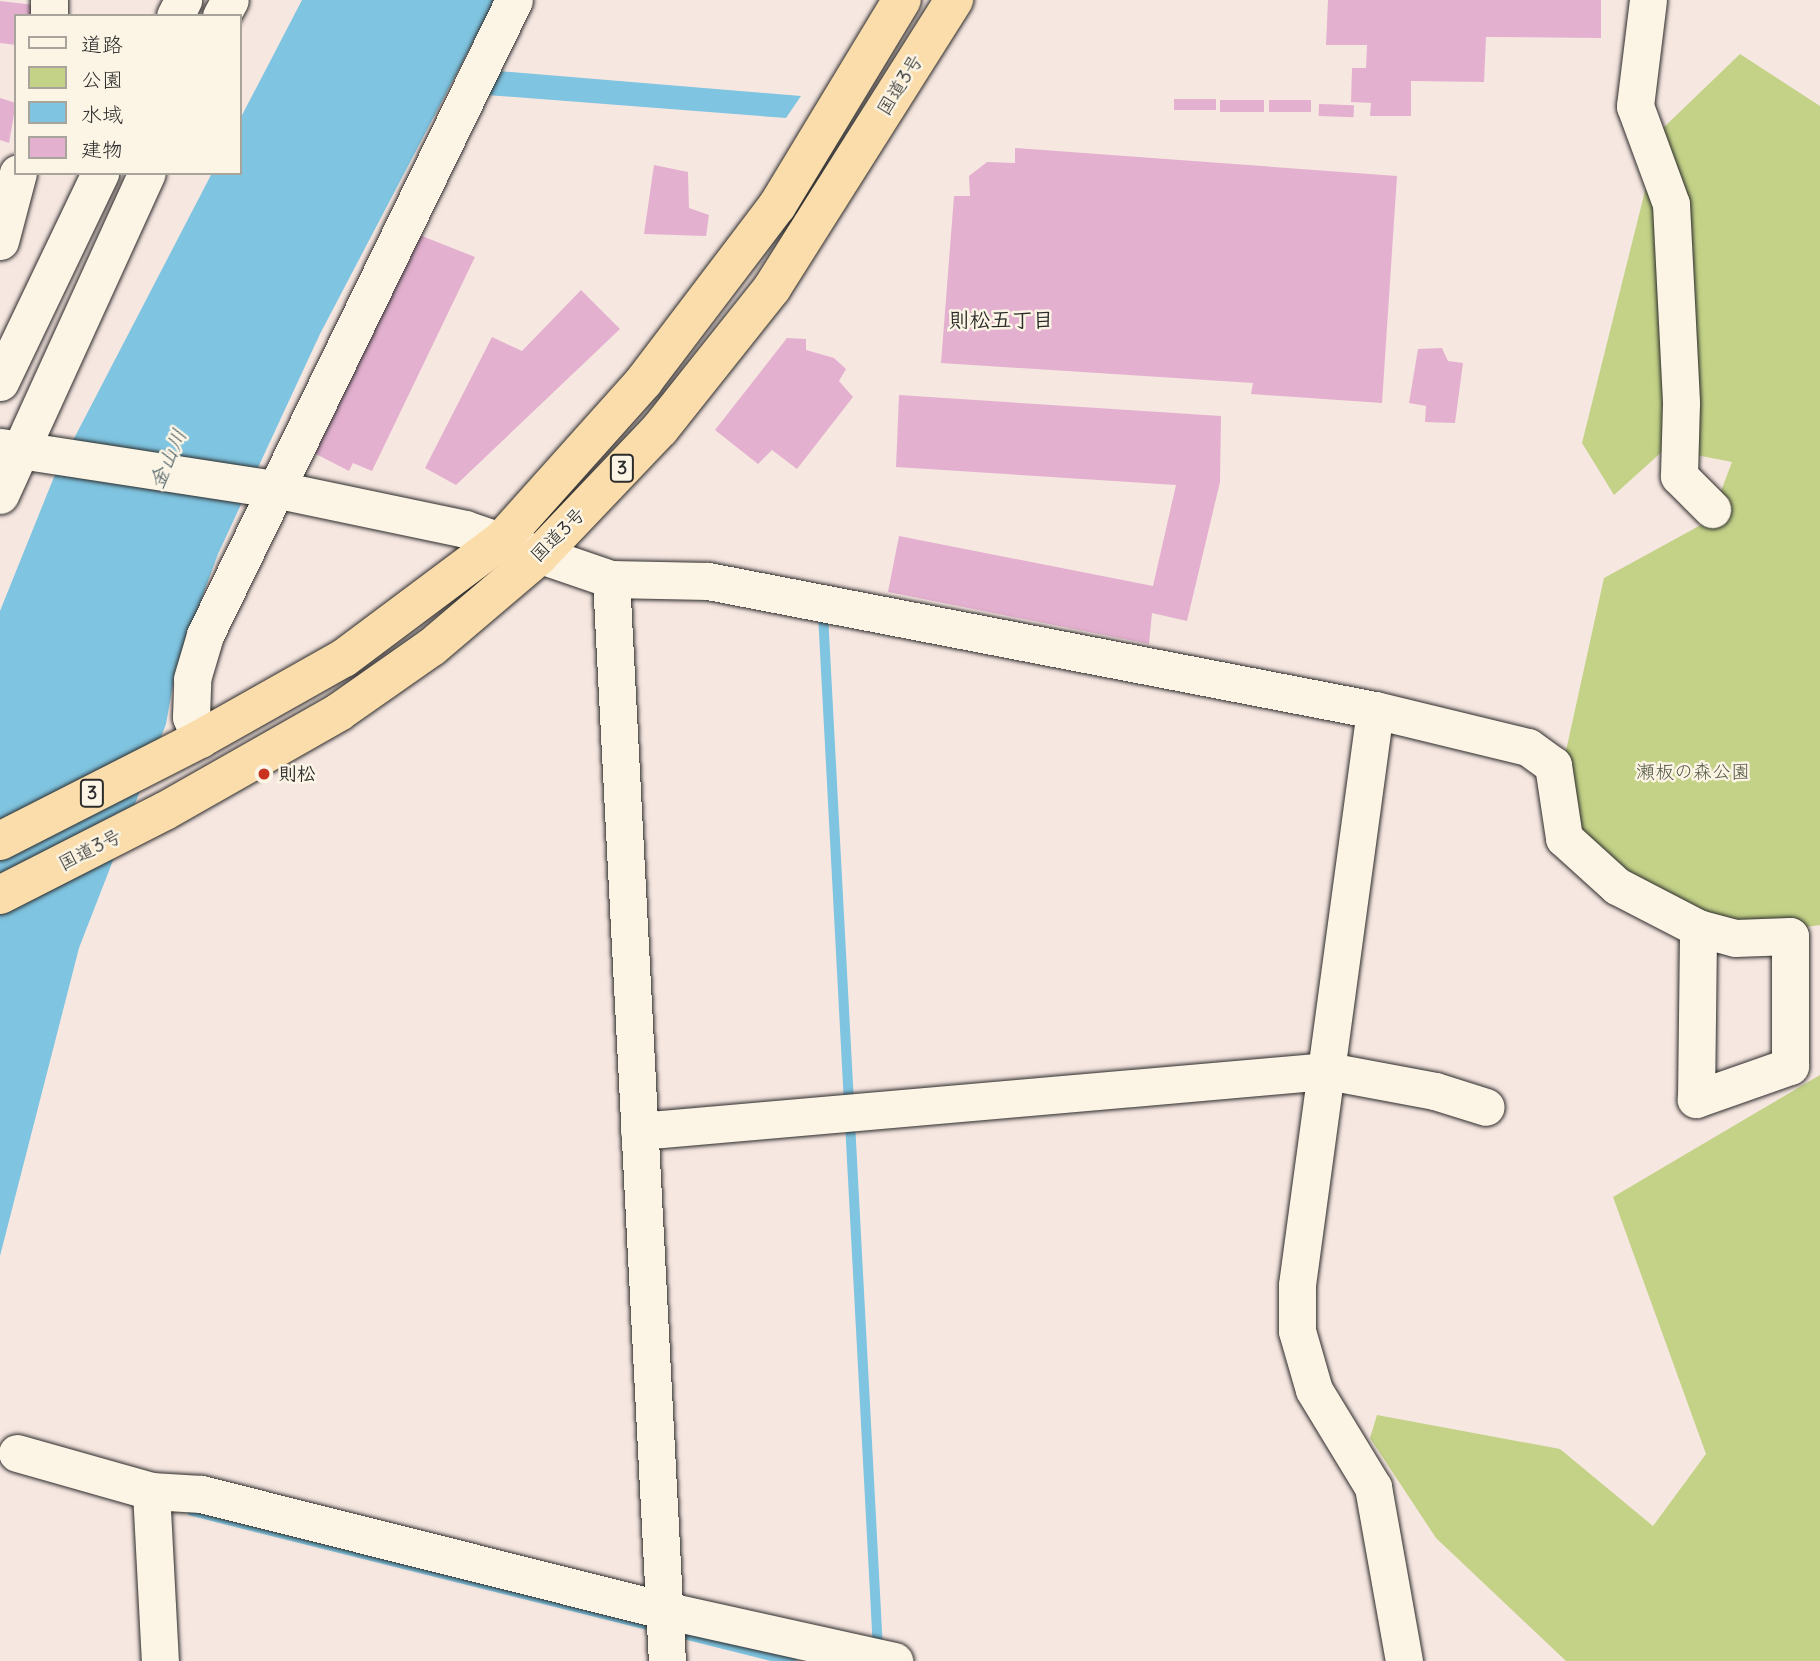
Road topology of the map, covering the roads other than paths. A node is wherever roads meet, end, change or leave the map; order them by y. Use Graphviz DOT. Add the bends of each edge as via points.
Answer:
graph roads {
  1 [pos="514,0"];
  2 [pos="902,0"];
  3 [pos="954,0"];
  4 [pos="1648,0"];
  5 [pos="17,175"];
  6 [pos="99,175"];
  7 [pos="146,175"];
  8 [pos="0,241"];
  9 [pos="0,382"];
  10 [pos="9,448"];
  11 [pos="274,489"];
  12 [pos="0,495"];
  13 [pos="1712,509"];
  14 [pos="502,540"];
  15 [pos="538,556"];
  16 [pos="611,579"];
  17 [pos="1376,710"];
  18 [pos="192,743"];
  19 [pos="0,841"];
  20 [pos="0,895"];
  21 [pos="1698,928"];
  22 [pos="1328,1071"];
  23 [pos="1486,1107"];
  24 [pos="639,1131"];
  25 [pos="16,1453"];
  26 [pos="151,1491"];
  27 [pos="664,1610"];
  28 [pos="667,1657"];
  29 [pos="885,1659"];
  30 [pos="160,1661"];
  31 [pos="1404,1661"];
  1 -- 11 [label="street"];
  2 -- 14 [label="highway, 国道3号 / 3" via="777,205 645,381"];
  3 -- 15 [label="highway, 国道3号 / 3" via="772,288 660,429"];
  4 -- 13 [label="street" via="1635,106 1671,204 1681,403 1679,476"];
  5 -- 8 [label="street"];
  6 -- 9 [label="street"];
  7 -- 10 [label="street"];
  10 -- 11 [label="street"];
  10 -- 12 [label="street"];
  11 -- 14 [label="street"];
  11 -- 18 [label="street" via="201,646 192,679"];
  14 -- 15 [label="street"];
  14 -- 18 [label="highway, 国道3号 / 3" via="344,658"];
  15 -- 16 [label="street"];
  15 -- 20 [label="highway, 国道3号 / 3" via="432,647 339,712 165,811"];
  16 -- 17 [label="street" via="708,581"];
  16 -- 24 [label="street"];
  17 -- 21 [label="street" via="1528,747 1553,765 1564,838 1617,886"];
  17 -- 22 [label="street"];
  18 -- 19 [label="highway, 国道3号 / 3"];
  21 -- 21 [label="street" via="1735,938 1790,936 1790,1066 1696,1100"];
  22 -- 23 [label="street" via="1435,1091"];
  22 -- 24 [label="street"];
  22 -- 31 [label="street" via="1297,1285 1297,1331 1314,1390 1373,1487"];
  24 -- 27 [label="street"];
  25 -- 26 [label="street"];
  26 -- 27 [label="street" via="201,1493"];
  26 -- 30 [label="street"];
  27 -- 28 [label="street"];
  27 -- 29 [label="street"];
}
